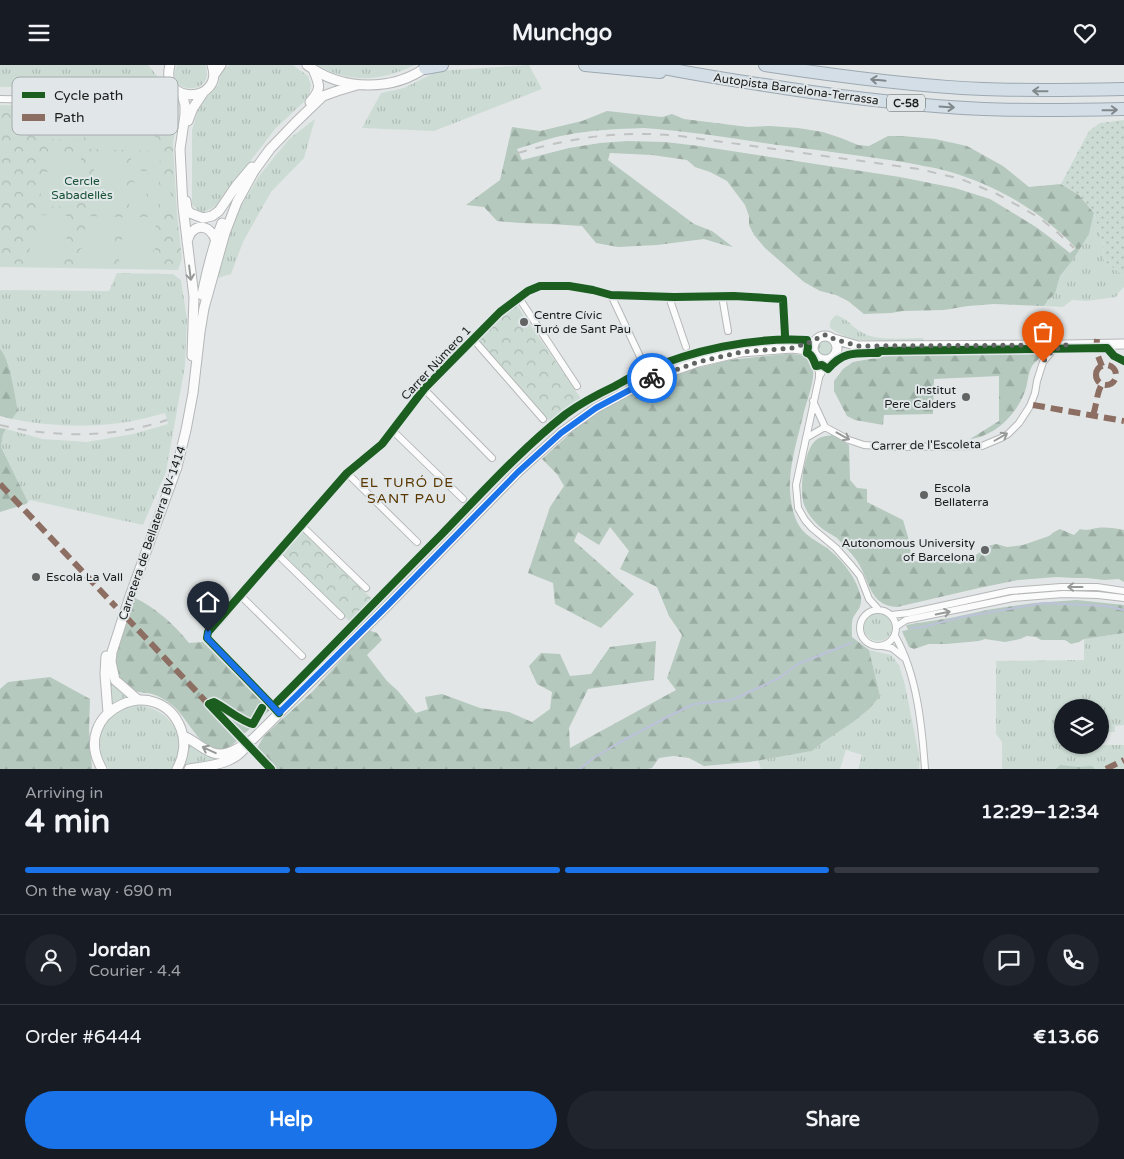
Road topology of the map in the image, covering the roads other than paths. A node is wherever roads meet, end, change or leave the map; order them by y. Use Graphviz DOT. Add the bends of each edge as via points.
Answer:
graph roads {
  1 [pos="212,65"];
  2 [pos="221,65"];
  3 [pos="442,65"];
  4 [pos="585,65"];
  5 [pos="649,65"];
  6 [pos="764,65"];
  7 [pos="310,67"];
  8 [pos="428,67"];
  9 [pos="691,74"];
  10 [pos="214,75"];
  11 [pos="357,85"];
  12 [pos="1124,89"];
  13 [pos="178,91"];
  14 [pos="202,93"];
  15 [pos="182,94"];
  16 [pos="321,94"];
  17 [pos="189,107"];
  18 [pos="1124,109"];
  19 [pos="253,165"];
  20 [pos="187,209"];
  21 [pos="214,236"];
  22 [pos="187,245"];
  23 [pos="610,295"];
  24 [pos="722,296"];
  25 [pos="669,297"];
  26 [pos="519,298"];
  27 [pos="201,325"];
  28 [pos="728,331"];
  29 [pos="785,335"];
  30 [pos="473,339"];
  31 [pos="834,339"];
  32 [pos="814,341"];
  33 [pos="1124,344"];
  34 [pos="1066,345"];
  35 [pos="858,346"];
  36 [pos="686,347"];
  37 [pos="792,348"];
  38 [pos="815,355"];
  39 [pos="833,357"];
  40 [pos="192,361"];
  41 [pos="643,363"];
  42 [pos="819,379"];
  43 [pos="577,386"];
  44 [pos="424,389"];
  45 [pos="814,401"];
  46 [pos="543,419"];
  47 [pos="825,427"];
  48 [pos="392,430"];
  49 [pos="806,438"];
  50 [pos="492,458"];
  51 [pos="347,473"];
  52 [pos="463,499"];
  53 [pos="301,525"];
  54 [pos="417,542"];
  55 [pos="276,553"];
  56 [pos="366,588"];
  57 [pos="1124,591"];
  58 [pos="240,595"];
  59 [pos="128,596"];
  60 [pos="1124,598"];
  61 [pos="869,599"];
  62 [pos="878,609"];
  63 [pos="866,614"];
  64 [pos="891,615"];
  65 [pos="341,616"];
  66 [pos="117,626"];
  67 [pos="896,626"];
  68 [pos="894,636"];
  69 [pos="883,645"];
  70 [pos="302,655"];
  71 [pos="905,659"];
  72 [pos="138,700"];
  73 [pos="108,713"];
  74 [pos="279,713"];
  75 [pos="183,737"];
  76 [pos="253,739"];
  77 [pos="97,758"];
  78 [pos="97,769"];
  79 [pos="102,769"];
  80 [pos="177,769"];
  81 [pos="189,769"];
  82 [pos="925,769"];
  1 -- 10 [label="street"];
  2 -- 10 [label="street"];
  3 -- 8 [label="highway"];
  4 -- 9 [label="highway"];
  5 -- 9 [label="highway, Autopista Barcelona-Terrassa / C-58"];
  12 -- 6 [label="highway, Autopista Barcelona-Terrassa / C-58, one-way" via="982,89 839,76"];
  7 -- 11 [label="street" via="335,80"];
  7 -- 16 [label="street" via="318,80"];
  8 -- 11 [label="street" via="392,82"];
  9 -- 18 [label="highway, Autopista Barcelona-Terrassa / C-58, one-way" via="838,96 925,105 1061,111"];
  10 -- 14 [label="street" via="212,83"];
  11 -- 16 [label="street, Carretera de Bellaterra BV-1414"];
  13 -- 15 [label="street"];
  14 -- 15 [label="street"];
  14 -- 17 [label="street"];
  15 -- 17 [label="street"];
  16 -- 19 [label="street, Carretera de Bellaterra BV-1414" via="268,145"];
  16 -- 27 [label="street, Carretera de Bellaterra BV-1414" via="270,149 236,202 224,233"];
  17 -- 20 [label="street" via="184,149"];
  19 -- 20 [label="street, Carretera de Bellaterra BV-1414" via="212,216 203,218"];
  19 -- 21 [label="street, Carretera de Bellaterra BV-1414"];
  20 -- 22 [label="street"];
  21 -- 22 [label="street" via="200,227 194,229"];
  21 -- 27 [label="street, Carretera de Bellaterra BV-1414" via="217,248 208,279"];
  21 -- 40 [label="street, Carretera de Bellaterra BV-1414"];
  22 -- 40 [label="street, one-way" via="194,297"];
  23 -- 25 [label="street, Carrer Número 1"];
  23 -- 26 [label="street, Carrer Número 1" via="569,286 540,287"];
  23 -- 41 [label="street"];
  24 -- 25 [label="street, Carrer Número 1"];
  24 -- 28 [label="street"];
  24 -- 29 [label="street, Carrer Número 1" via="783,299"];
  25 -- 36 [label="street"];
  26 -- 30 [label="street, Carrer Número 1"];
  26 -- 43 [label="street"];
  27 -- 59 [label="street, Carretera de Bellaterra BV-1414" via="193,393 177,467"];
  30 -- 44 [label="street, Carrer Número 1"];
  30 -- 46 [label="street"];
  31 -- 32 [label="street" via="825,335"];
  31 -- 35 [label="street"];
  31 -- 39 [label="street" via="838,347"];
  32 -- 37 [label="street"];
  32 -- 38 [label="street"];
  33 -- 34 [label="street"];
  34 -- 35 [label="street"];
  47 -- 34 [label="street, Carrer de l'Escoleta, one-way" via="864,445 982,446 1008,434 1019,423 1030,406 1043,362 1052,351"];
  35 -- 39 [label="street"];
  37 -- 38 [label="street" via="808,350"];
  37 -- 74 [label="street" via="741,352 698,362 650,379 596,408 561,433 518,472"];
  38 -- 39 [label="street" via="823,360"];
  38 -- 42 [label="street"];
  39 -- 42 [label="street"];
  40 -- 59 [label="street" via="175,455"];
  42 -- 45 [label="street"];
  44 -- 48 [label="street, Carrer Número 1"];
  44 -- 50 [label="street"];
  45 -- 47 [label="street"];
  45 -- 49 [label="street"];
  47 -- 49 [label="street"];
  48 -- 51 [label="street, Carrer Número 1" via="382,444"];
  48 -- 52 [label="street"];
  49 -- 61 [label="street" via="796,485 798,508 812,529 836,548 860,576"];
  51 -- 53 [label="street, Carrer Número 1"];
  51 -- 54 [label="street"];
  53 -- 55 [label="street, Carrer Número 1"];
  53 -- 56 [label="street"];
  55 -- 58 [label="street, Carrer Número 1"];
  55 -- 65 [label="street"];
  57 -- 64 [label="street, one-way" via="1097,587 1010,591"];
  58 -- 70 [label="street"];
  58 -- 74 [label="street, Carrer Número 1" via="208,632 207,638"];
  59 -- 66 [label="street, Carretera de Bellaterra BV-1414"];
  67 -- 60 [label="street, one-way" via="906,620 1013,598 1063,594"];
  61 -- 62 [label="street"];
  61 -- 63 [label="street"];
  62 -- 63 [label="street"];
  62 -- 64 [label="street"];
  63 -- 69 [label="street" via="860,626 862,637 875,646"];
  64 -- 67 [label="street"];
  66 -- 72 [label="street, Carretera de Bellaterra BV-1414" via="110,662 115,680"];
  66 -- 73 [label="street, Carretera de Bellaterra BV-1414" via="106,656"];
  67 -- 68 [label="street"];
  68 -- 69 [label="street"];
  68 -- 71 [label="street"];
  69 -- 71 [label="street"];
  71 -- 82 [label="street" via="915,693"];
  72 -- 73 [label="street" via="122,704"];
  72 -- 75 [label="street" via="153,702 166,709 178,722"];
  73 -- 77 [label="street" via="96,734"];
  74 -- 76 [label="street"];
  76 -- 75 [label="street, one-way" via="237,749 215,754"];
  75 -- 80 [label="street" via="183,755"];
  76 -- 81 [label="street" via="233,759"];
  77 -- 78 [label="street"];
  77 -- 79 [label="street"];
}
